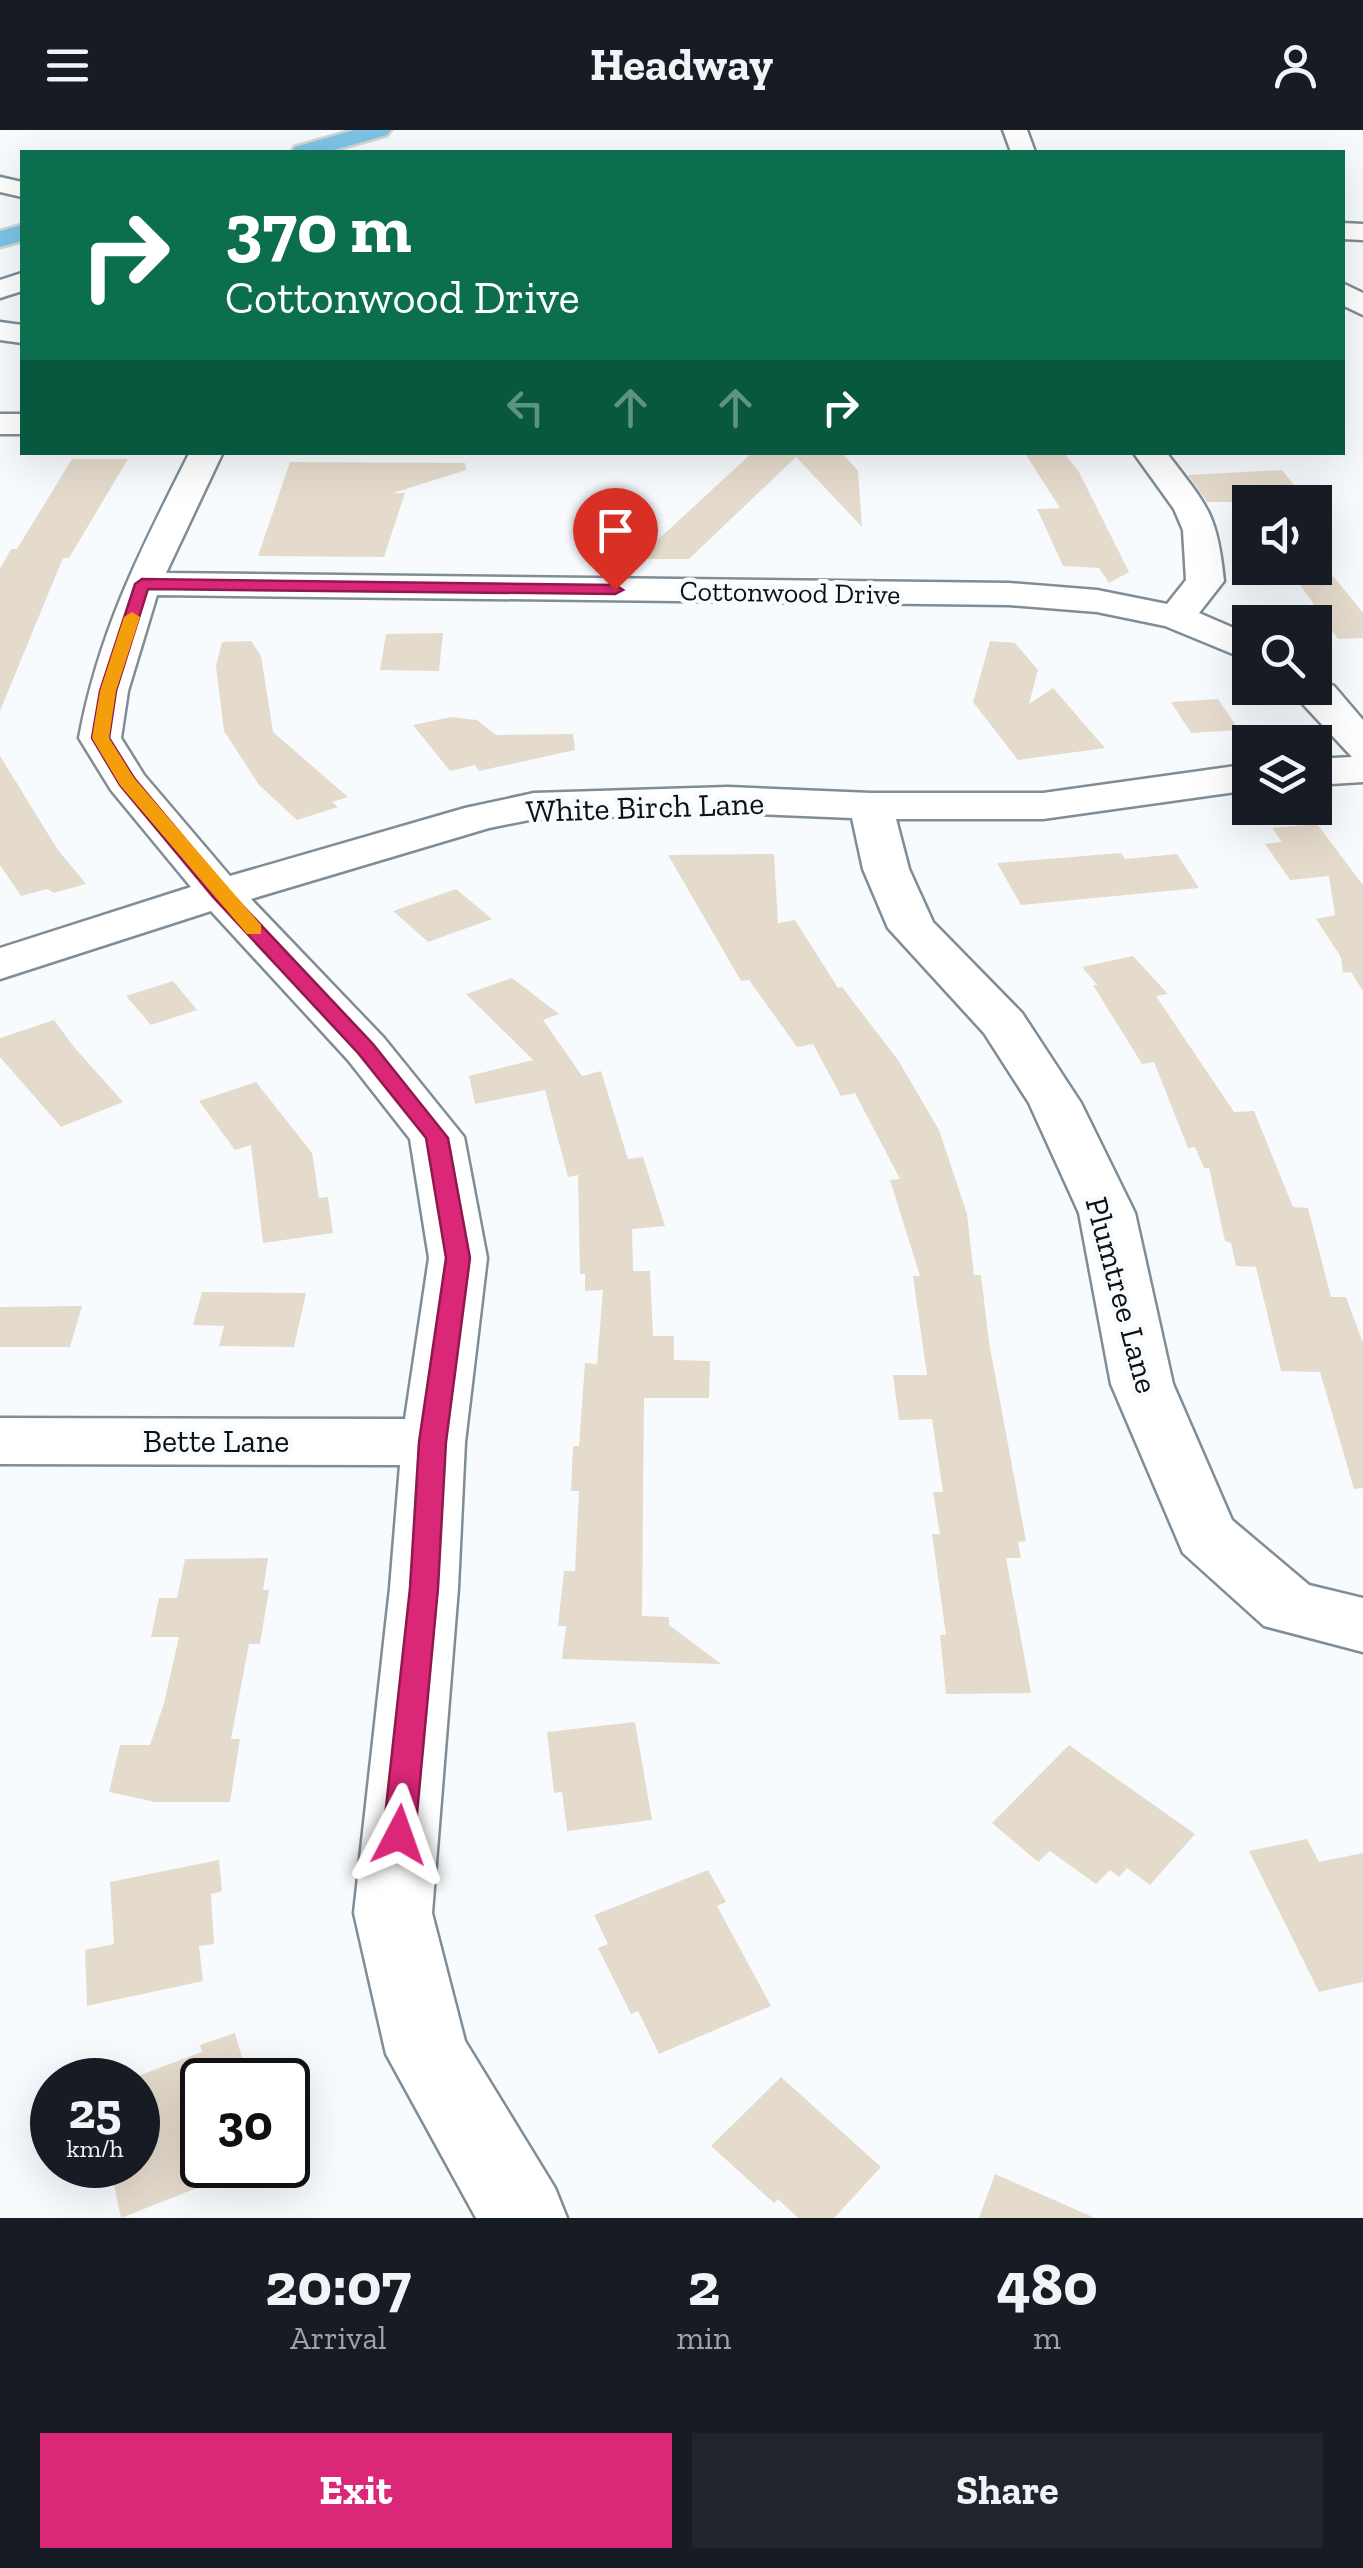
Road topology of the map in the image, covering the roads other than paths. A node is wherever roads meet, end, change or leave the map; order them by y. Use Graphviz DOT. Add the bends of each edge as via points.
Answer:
graph roads {
  1 [pos="379,130"];
  2 [pos="311,150"];
  3 [pos="206,455"];
  4 [pos="1152,455"];
  5 [pos="142,584"];
  6 [pos="1176,616"];
  7 [pos="1232,641"];
  8 [pos="1328,705"];
  9 [pos="1363,747"];
  10 [pos="1363,769"];
  11 [pos="1332,771"];
  12 [pos="1232,780"];
  13 [pos="871,806"];
  14 [pos="220,893"];
  15 [pos="0,964"];
  16 [pos="0,1441"];
  17 [pos="432,1442"];
  18 [pos="1363,1625"];
  19 [pos="524,2218"];
  1 -- 2 [label="main road"];
  3 -- 5 [label="street"];
  4 -- 6 [label="street" via="1201,530 1205,580"];
  5 -- 6 [label="street, Cottonwood Drive" via="1009,594"];
  5 -- 14 [label="street" via="100,738 126,781"];
  6 -- 7 [label="street, Cottonwood Drive"];
  8 -- 9 [label="street"];
  10 -- 11 [label="street"];
  12 -- 13 [label="street, White Birch Lane" via="1043,806"];
  13 -- 14 [label="street, White Birch Lane" via="728,800 534,806"];
  13 -- 18 [label="street, Plumtree Lane" via="886,868 912,928 1004,1024 1055,1102 1106,1213 1142,1384 1206,1535 1288,1607"];
  14 -- 15 [label="street, White Birch Lane"];
  14 -- 17 [label="street" via="366,1048 437,1138 458,1258"];
  16 -- 17 [label="street, Bette Lane"];
  17 -- 19 [label="street" via="394,1913 426,2054"];
}
